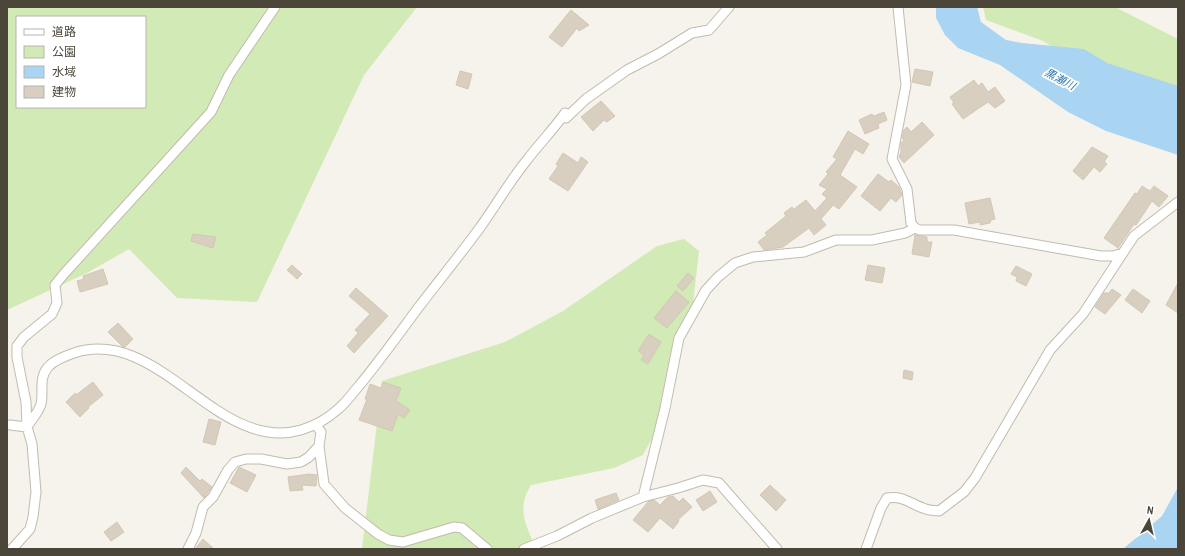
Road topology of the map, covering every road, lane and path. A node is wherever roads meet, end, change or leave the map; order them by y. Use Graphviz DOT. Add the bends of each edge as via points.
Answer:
graph roads {
  1 [pos="275,7"];
  2 [pos="729,7"];
  3 [pos="898,7"];
  4 [pos="1178,202"];
  5 [pos="915,228"];
  6 [pos="1123,252"];
  7 [pos="316,425"];
  8 [pos="10,426"];
  9 [pos="27,427"];
  10 [pos="319,446"];
  11 [pos="643,497"];
  12 [pos="12,549"];
  13 [pos="188,549"];
  14 [pos="487,549"];
  15 [pos="524,549"];
  16 [pos="777,549"];
  17 [pos="866,549"];
  1 -- 9 [label="street" via="229,75 211,112 63,275 55,285 57,303 52,314 17,346 26,402"];
  2 -- 7 [label="street" via="709,30 692,33 627,70 586,99 566,118 564,113 367,377 338,410"];
  3 -- 5 [label="street" via="906,85 892,159 907,189 910,223"];
  4 -- 6 [label="street" via="1134,236"];
  5 -- 6 [label="street" via="954,230 1101,256 1113,256"];
  5 -- 11 [label="street" via="905,233 872,240 832,241 804,252 753,257 735,263 718,277 706,290 679,338"];
  6 -- 17 [label="street" via="1083,314 1050,350 975,478 964,492 938,511 926,510 906,499 887,498"];
  7 -- 9 [label="street" via="299,431 281,432 263,431 246,426 154,368 134,358 101,349 80,351 62,357 48,367 42,377 41,405"];
  7 -- 10 [label="street" via="321,432"];
  8 -- 9 [label="street"];
  9 -- 12 [label="street" via="32,444 36,492 33,518 30,529"];
  10 -- 13 [label="street" via="301,462 287,464 246,459 235,462 213,497 203,507 196,533"];
  10 -- 14 [label="street" via="324,484 345,508 378,534 389,540 403,542 454,527 462,528"];
  11 -- 15 [label="street"];
  11 -- 16 [label="street" via="703,480 719,483"];
}
